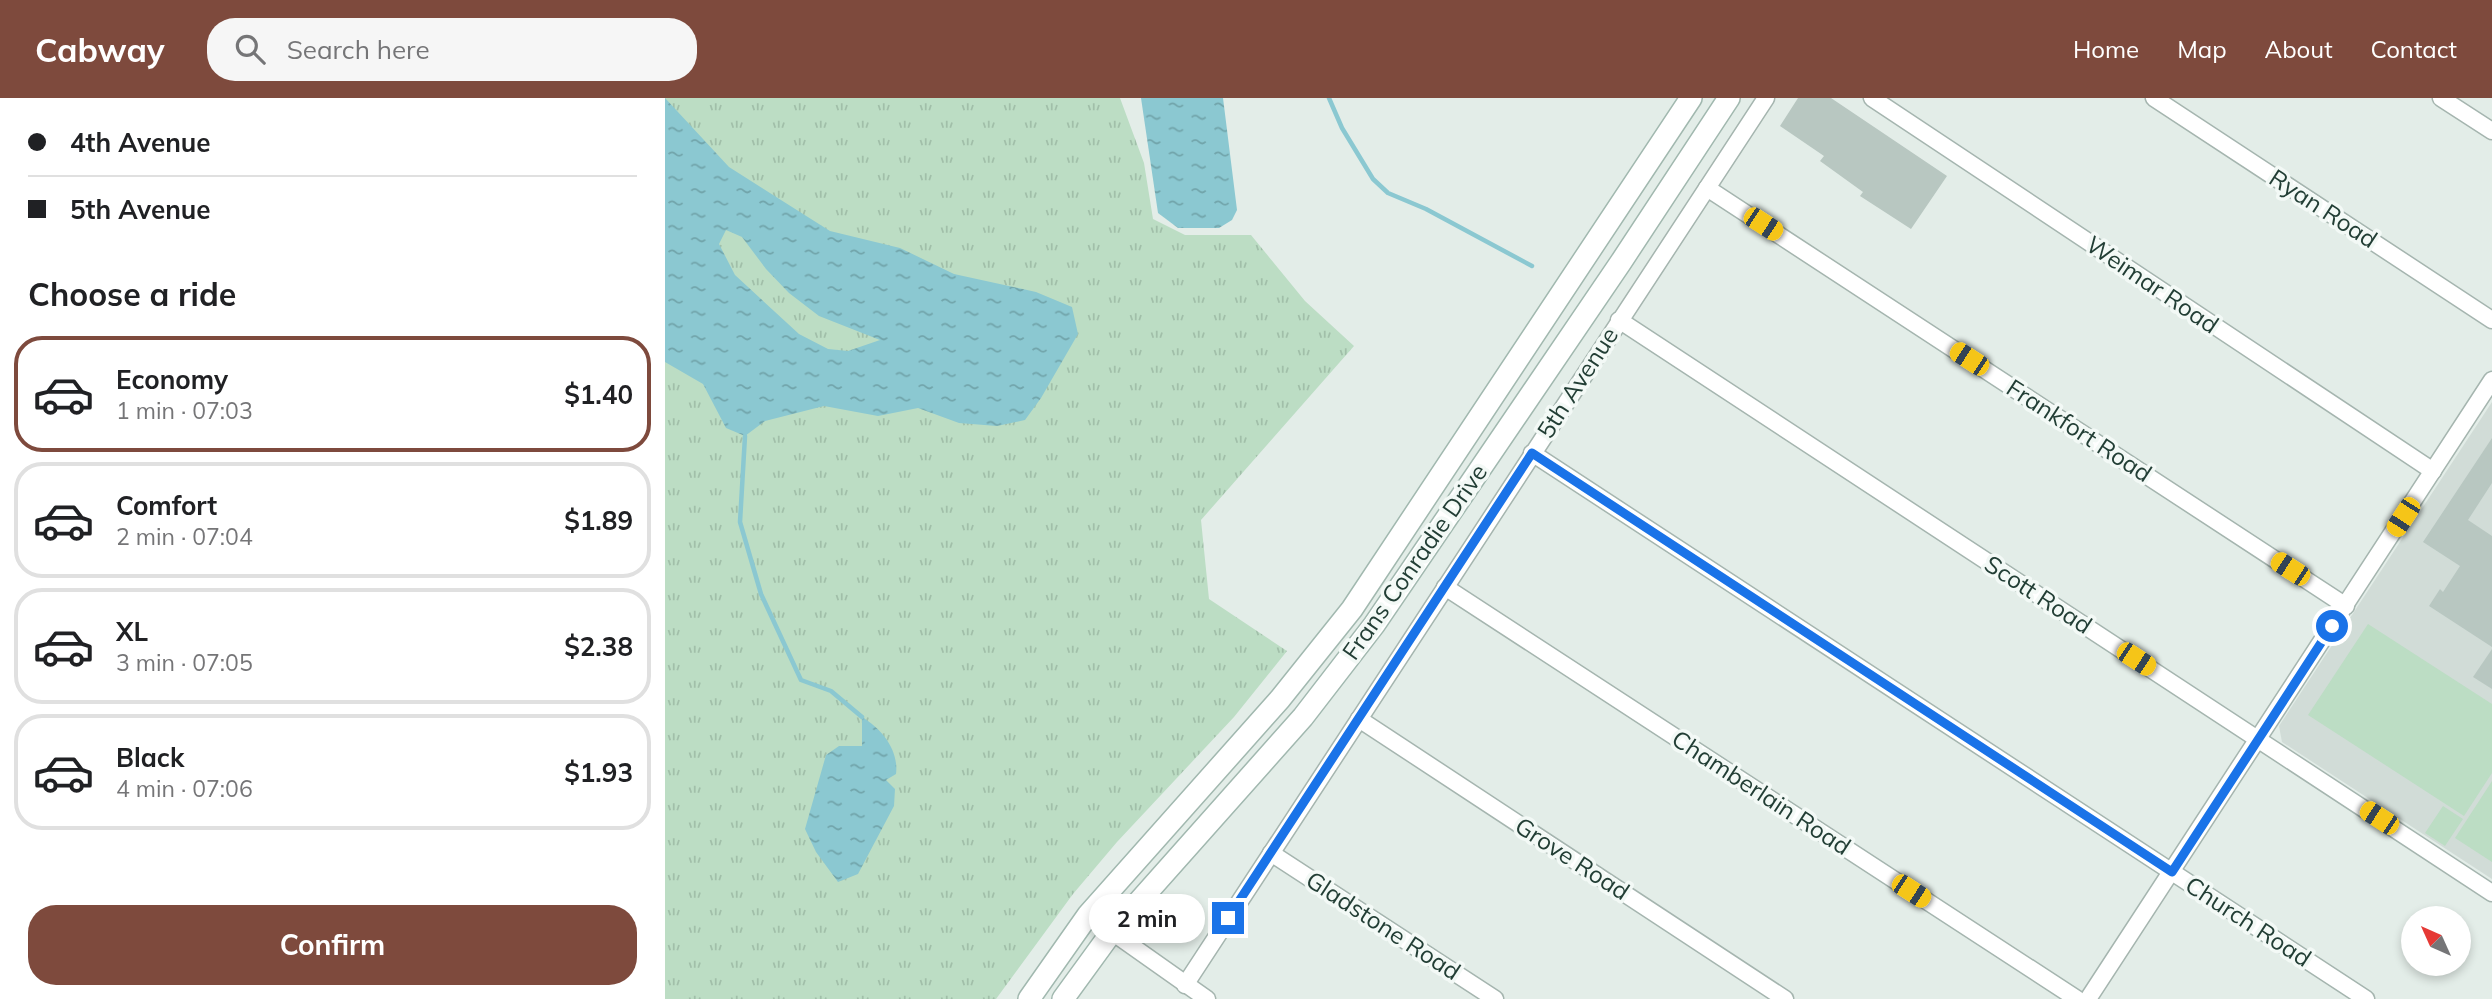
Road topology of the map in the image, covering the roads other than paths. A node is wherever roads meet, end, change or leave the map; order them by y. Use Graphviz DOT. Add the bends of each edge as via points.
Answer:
graph roads {
  1 [pos="1691,98"];
  2 [pos="1729,98"];
  3 [pos="1766,98"];
  4 [pos="1872,98"];
  5 [pos="2154,98"];
  6 [pos="2441,98"];
  7 [pos="2492,131"];
  8 [pos="1707,187"];
  9 [pos="1619,320"];
  10 [pos="2492,320"];
  11 [pos="2492,380"];
  12 [pos="1532,453"];
  13 [pos="2433,471"];
  14 [pos="1445,587"];
  15 [pos="2346,606"];
  16 [pos="1359,719"];
  17 [pos="2259,739"];
  18 [pos="1271,853"];
  19 [pos="2172,872"];
  20 [pos="2492,893"];
  21 [pos="1088,915"];
  22 [pos="1111,933"];
  23 [pos="1185,985"];
  24 [pos="1029,999"];
  25 [pos="1063,999"];
  26 [pos="1207,999"];
  27 [pos="1495,999"];
  28 [pos="1785,999"];
  29 [pos="2077,999"];
  30 [pos="2088,999"];
  31 [pos="2366,999"];
  1 -- 21 [label="main road, Frans Conradie Drive" via="1352,609 1280,699"];
  2 -- 22 [label="main road, Frans Conradie Drive" via="1374,625 1303,717"];
  3 -- 8 [label="street, 5th Avenue"];
  4 -- 13 [label="street, Weimar Road"];
  5 -- 10 [label="street, Ryan Road"];
  6 -- 7 [label="street"];
  8 -- 9 [label="street, 5th Avenue"];
  8 -- 15 [label="street, Frankfort Road"];
  9 -- 12 [label="street, 5th Avenue"];
  9 -- 17 [label="street, Scott Road"];
  11 -- 13 [label="street"];
  12 -- 14 [label="street, 5th Avenue"];
  12 -- 19 [label="street, Church Road"];
  13 -- 15 [label="street"];
  14 -- 16 [label="street, 5th Avenue"];
  14 -- 29 [label="street, Chamberlain Road"];
  15 -- 17 [label="street"];
  16 -- 18 [label="street, 5th Avenue"];
  16 -- 28 [label="street, Grove Road"];
  17 -- 19 [label="street"];
  17 -- 20 [label="street, Scott Road"];
  18 -- 23 [label="street, 5th Avenue"];
  18 -- 27 [label="street, Gladstone Road"];
  19 -- 30 [label="street"];
  19 -- 31 [label="street, Church Road"];
  21 -- 22 [label="street"];
  21 -- 24 [label="main road, Frans Conradie Drive"];
  22 -- 23 [label="street"];
  22 -- 25 [label="main road, Frans Conradie Drive"];
  23 -- 26 [label="street"];
}
